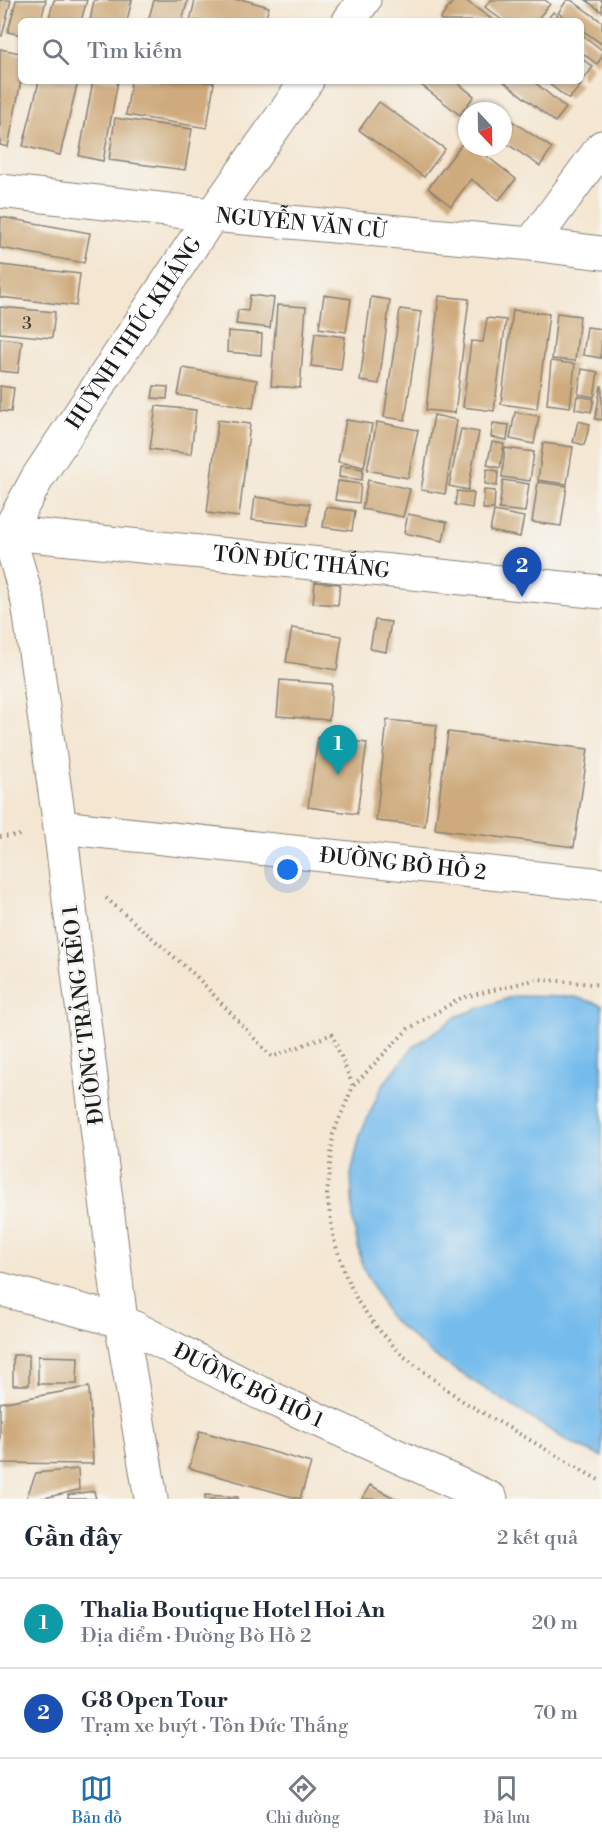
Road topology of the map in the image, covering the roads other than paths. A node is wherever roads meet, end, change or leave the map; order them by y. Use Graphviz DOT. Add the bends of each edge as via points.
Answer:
graph roads {
  1 [pos="364,0"];
  2 [pos="352,18"];
  3 [pos="305,84"];
  4 [pos="602,147"];
  5 [pos="0,191"];
  6 [pos="212,215"];
  7 [pos="531,244"];
  8 [pos="602,253"];
  9 [pos="4,532"];
  10 [pos="602,592"];
  11 [pos="60,827"];
  12 [pos="602,885"];
  13 [pos="0,1289"];
  14 [pos="121,1321"];
  15 [pos="479,1496"];
  16 [pos="151,1499"];
  1 -- 2 [label="street"];
  3 -- 6 [label="street, HUỲNH THÚC KHÁNG"];
  4 -- 7 [label="street"];
  5 -- 6 [label="street, NGUYỄN VĂN CỪ"];
  6 -- 7 [label="street, NGUYỄN VĂN CỪ"];
  6 -- 9 [label="street, HUỲNH THÚC KHÁNG"];
  7 -- 8 [label="street, NGUYỄN VĂN CỪ"];
  9 -- 10 [label="street, TÔN ĐỨC THẮNG"];
  9 -- 11 [label="street, ĐƯỜNG TRẢNG KÈO 1" via="28,603"];
  11 -- 12 [label="street, ĐƯỜNG BỜ HỒ 2"];
  11 -- 14 [label="street, ĐƯỜNG TRẢNG KÈO 1"];
  13 -- 14 [label="street, ĐƯỜNG BỜ HỒ 1"];
  14 -- 15 [label="street, ĐƯỜNG BỜ HỒ 1" via="260,1393"];
  14 -- 16 [label="street, ĐƯỜNG TRẢNG KÈO 1"];
}
